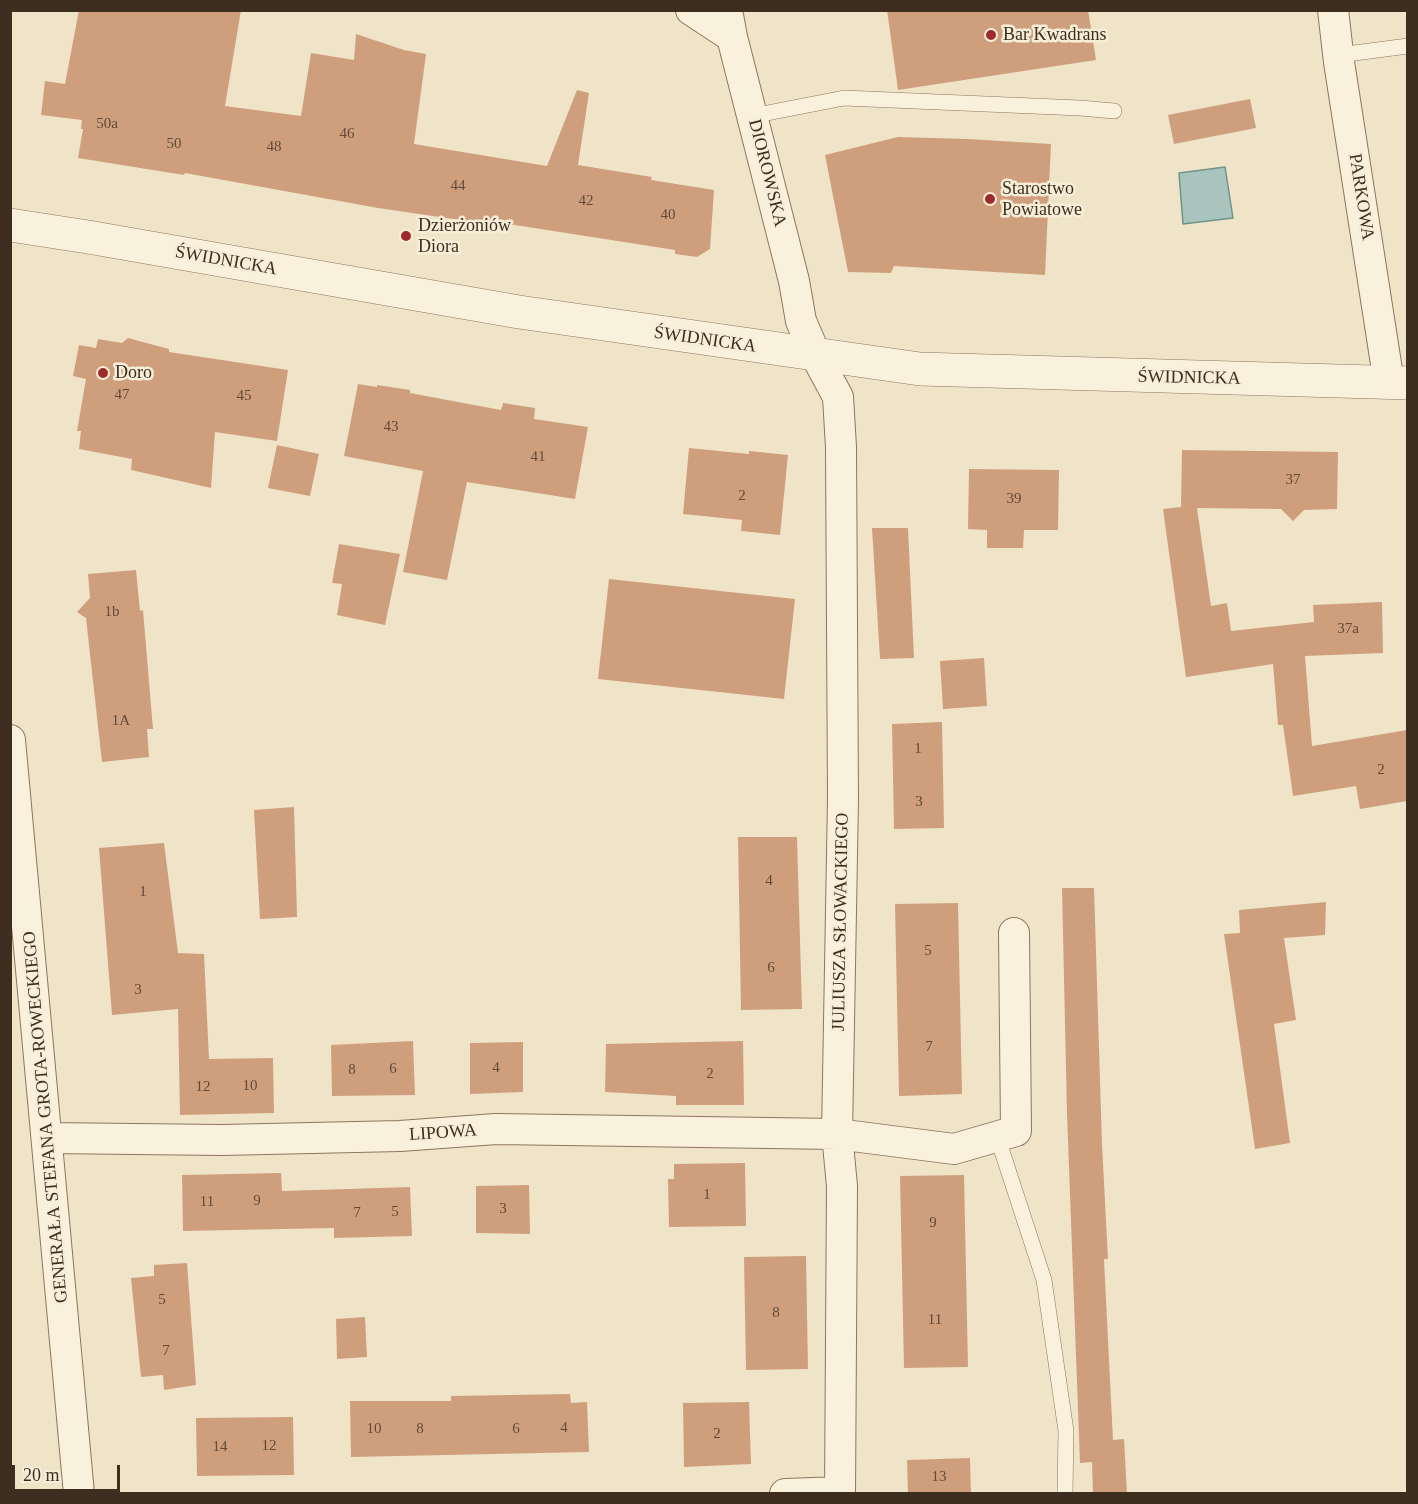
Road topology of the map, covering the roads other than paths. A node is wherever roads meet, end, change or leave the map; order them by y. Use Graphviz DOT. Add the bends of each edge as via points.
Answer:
graph roads {
  1 [pos="691,10"];
  2 [pos="1333,10"];
  3 [pos="729,24"];
  4 [pos="1407,46"];
  5 [pos="1339,55"];
  6 [pos="1114,111"];
  7 [pos="752,116"];
  8 [pos="10,225"];
  9 [pos="816,356"];
  10 [pos="1398,383"];
  11 [pos="10,740"];
  12 [pos="1014,933"];
  13 [pos="837,1134"];
  14 [pos="997,1136"];
  15 [pos="48,1138"];
  16 [pos="840,1493"];
  17 [pos="79,1494"];
  18 [pos="785,1494"];
  19 [pos="1065,1494"];
  1 -- 3 [label="street, DIOROWSKA"];
  2 -- 5 [label="street, PARKOWA"];
  3 -- 7 [label="street, DIOROWSKA"];
  4 -- 5 [label="lane"];
  5 -- 10 [label="street, PARKOWA"];
  6 -- 7 [label="lane" via="844,98"];
  7 -- 9 [label="street, DIOROWSKA" via="801,321"];
  8 -- 9 [label="street, ŚWIDNICKA" via="519,312"];
  9 -- 10 [label="street, ŚWIDNICKA" via="920,369"];
  9 -- 13 [label="street, JULIUSZA SŁOWACKIEGO" via="838,397 841,447 843,799"];
  11 -- 15 [label="street, GENERAŁA STEFANA GROTA-ROWECKIEGO"];
  12 -- 14 [label="street" via="1016,1131"];
  13 -- 14 [label="street, LIPOWA" via="954,1149"];
  13 -- 15 [label="street, LIPOWA" via="496,1130 222,1140"];
  13 -- 16 [label="street, JULIUSZA SŁOWACKIEGO" via="842,1186"];
  14 -- 19 [label="lane" via="1044,1280 1066,1431"];
  15 -- 17 [label="street, GENERAŁA STEFANA GROTA-ROWECKIEGO"];
  16 -- 18 [label="street"];
}
